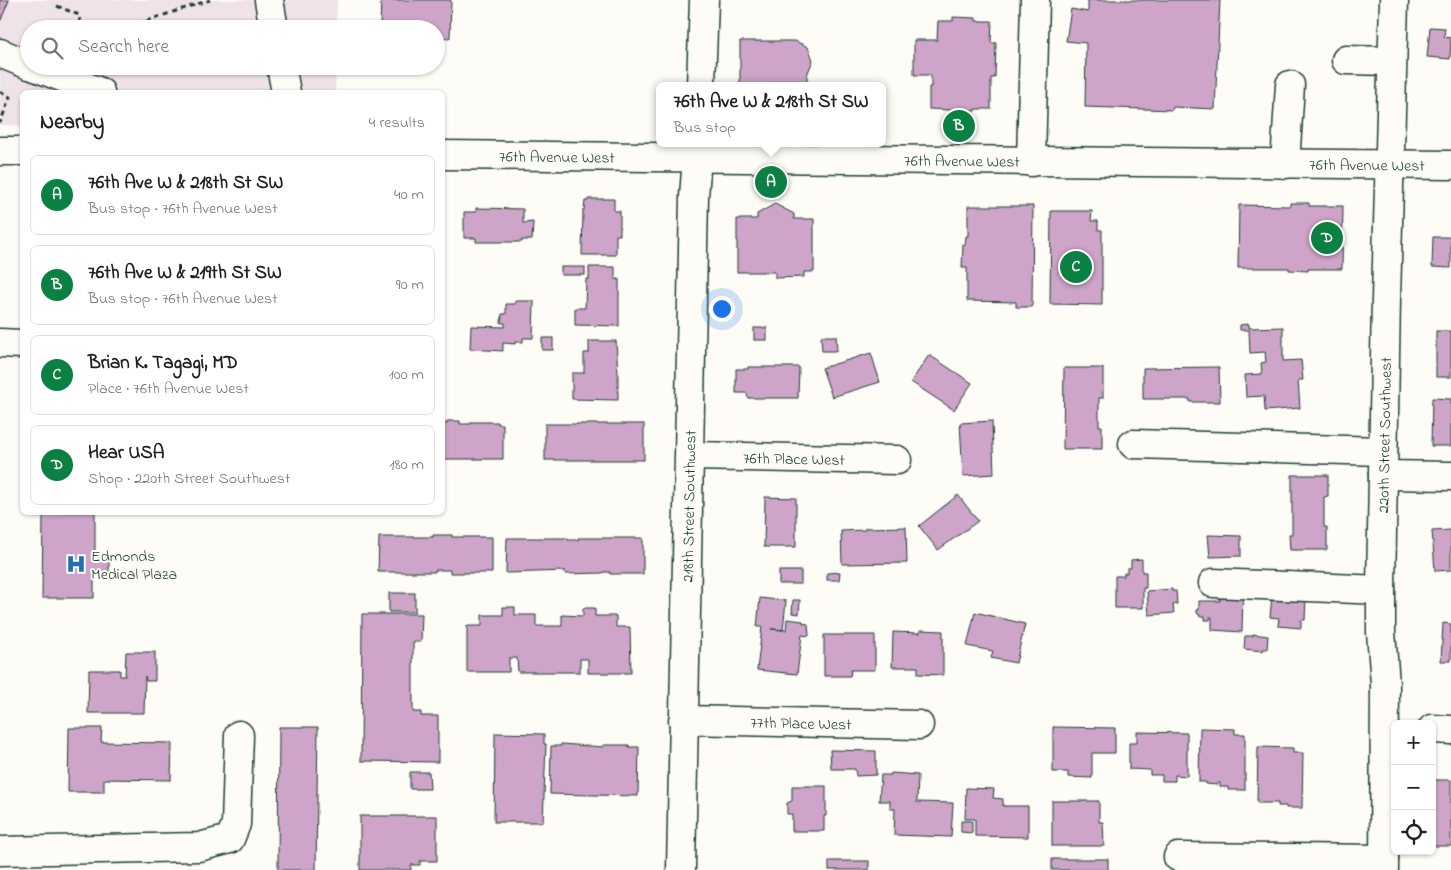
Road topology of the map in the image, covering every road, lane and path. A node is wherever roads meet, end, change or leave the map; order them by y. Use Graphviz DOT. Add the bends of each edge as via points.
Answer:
graph roads {
  1 [pos="210,0"];
  2 [pos="269,0"];
  3 [pos="704,0"];
  4 [pos="1034,0"];
  5 [pos="1394,0"];
  6 [pos="57,6"];
  7 [pos="80,20"];
  8 [pos="149,20"];
  9 [pos="272,20"];
  10 [pos="0,53"];
  11 [pos="1346,60"];
  12 [pos="20,61"];
  13 [pos="1391,61"];
  14 [pos="56,75"];
  15 [pos="283,75"];
  16 [pos="702,82"];
  17 [pos="1290,85"];
  18 [pos="95,90"];
  19 [pos="286,90"];
  20 [pos="0,92"];
  21 [pos="0,124"];
  22 [pos="0,150"];
  23 [pos="20,151"];
  24 [pos="698,151"];
  25 [pos="445,155"];
  26 [pos="1031,162"];
  27 [pos="1285,164"];
  28 [pos="1389,165"];
  29 [pos="1451,165"];
  30 [pos="0,343"];
  31 [pos="20,344"];
  32 [pos="1133,444"];
  33 [pos="690,456"];
  34 [pos="897,460"];
  35 [pos="1383,463"];
  36 [pos="1451,476"];
  37 [pos="1213,582"];
  38 [pos="1381,590"];
  39 [pos="683,720"];
  40 [pos="919,725"];
  41 [pos="1390,729"];
  42 [pos="1436,729"];
  43 [pos="1451,730"];
  44 [pos="239,735"];
  45 [pos="0,852"];
  46 [pos="1178,858"];
  47 [pos="1384,865"];
  48 [pos="681,870"];
  1 -- 8 [label="path"];
  2 -- 9 [label="street"];
  3 -- 16 [label="street"];
  4 -- 26 [label="street"];
  5 -- 13 [label="street, 220th Street Southwest"];
  6 -- 7 [label="path" via="79,15"];
  10 -- 12 [label="street"];
  11 -- 13 [label="street"];
  13 -- 28 [label="street, 220th Street Southwest"];
  14 -- 18 [label="street"];
  15 -- 19 [label="street"];
  17 -- 27 [label="street"];
  20 -- 21 [label="path" via="10,97"];
  22 -- 23 [label="street"];
  24 -- 25 [label="street, 76th Avenue West"];
  24 -- 26 [label="street, 76th Avenue West"];
  24 -- 33 [label="street, 218th Street Southwest" via="694,197"];
  26 -- 27 [label="street, 76th Avenue West"];
  27 -- 28 [label="street, 76th Avenue West"];
  28 -- 29 [label="street, 76th Avenue West"];
  28 -- 35 [label="street, 220th Street Southwest"];
  30 -- 31 [label="street"];
  32 -- 35 [label="street"];
  33 -- 34 [label="street, 76th Place West"];
  33 -- 39 [label="street, 218th Street Southwest"];
  35 -- 36 [label="street"];
  35 -- 38 [label="street, 220th Street Southwest"];
  37 -- 38 [label="street"];
  38 -- 41 [label="street, 220th Street Southwest" via="1381,632"];
  39 -- 40 [label="street, 77th Place West"];
  39 -- 48 [label="street, 218th Street Southwest"];
  41 -- 47 [label="street, 220th Street Southwest"];
  42 -- 43 [label="street"];
  44 -- 45 [label="street" via="236,824 230,839 199,847"];
  46 -- 47 [label="street"];
}
